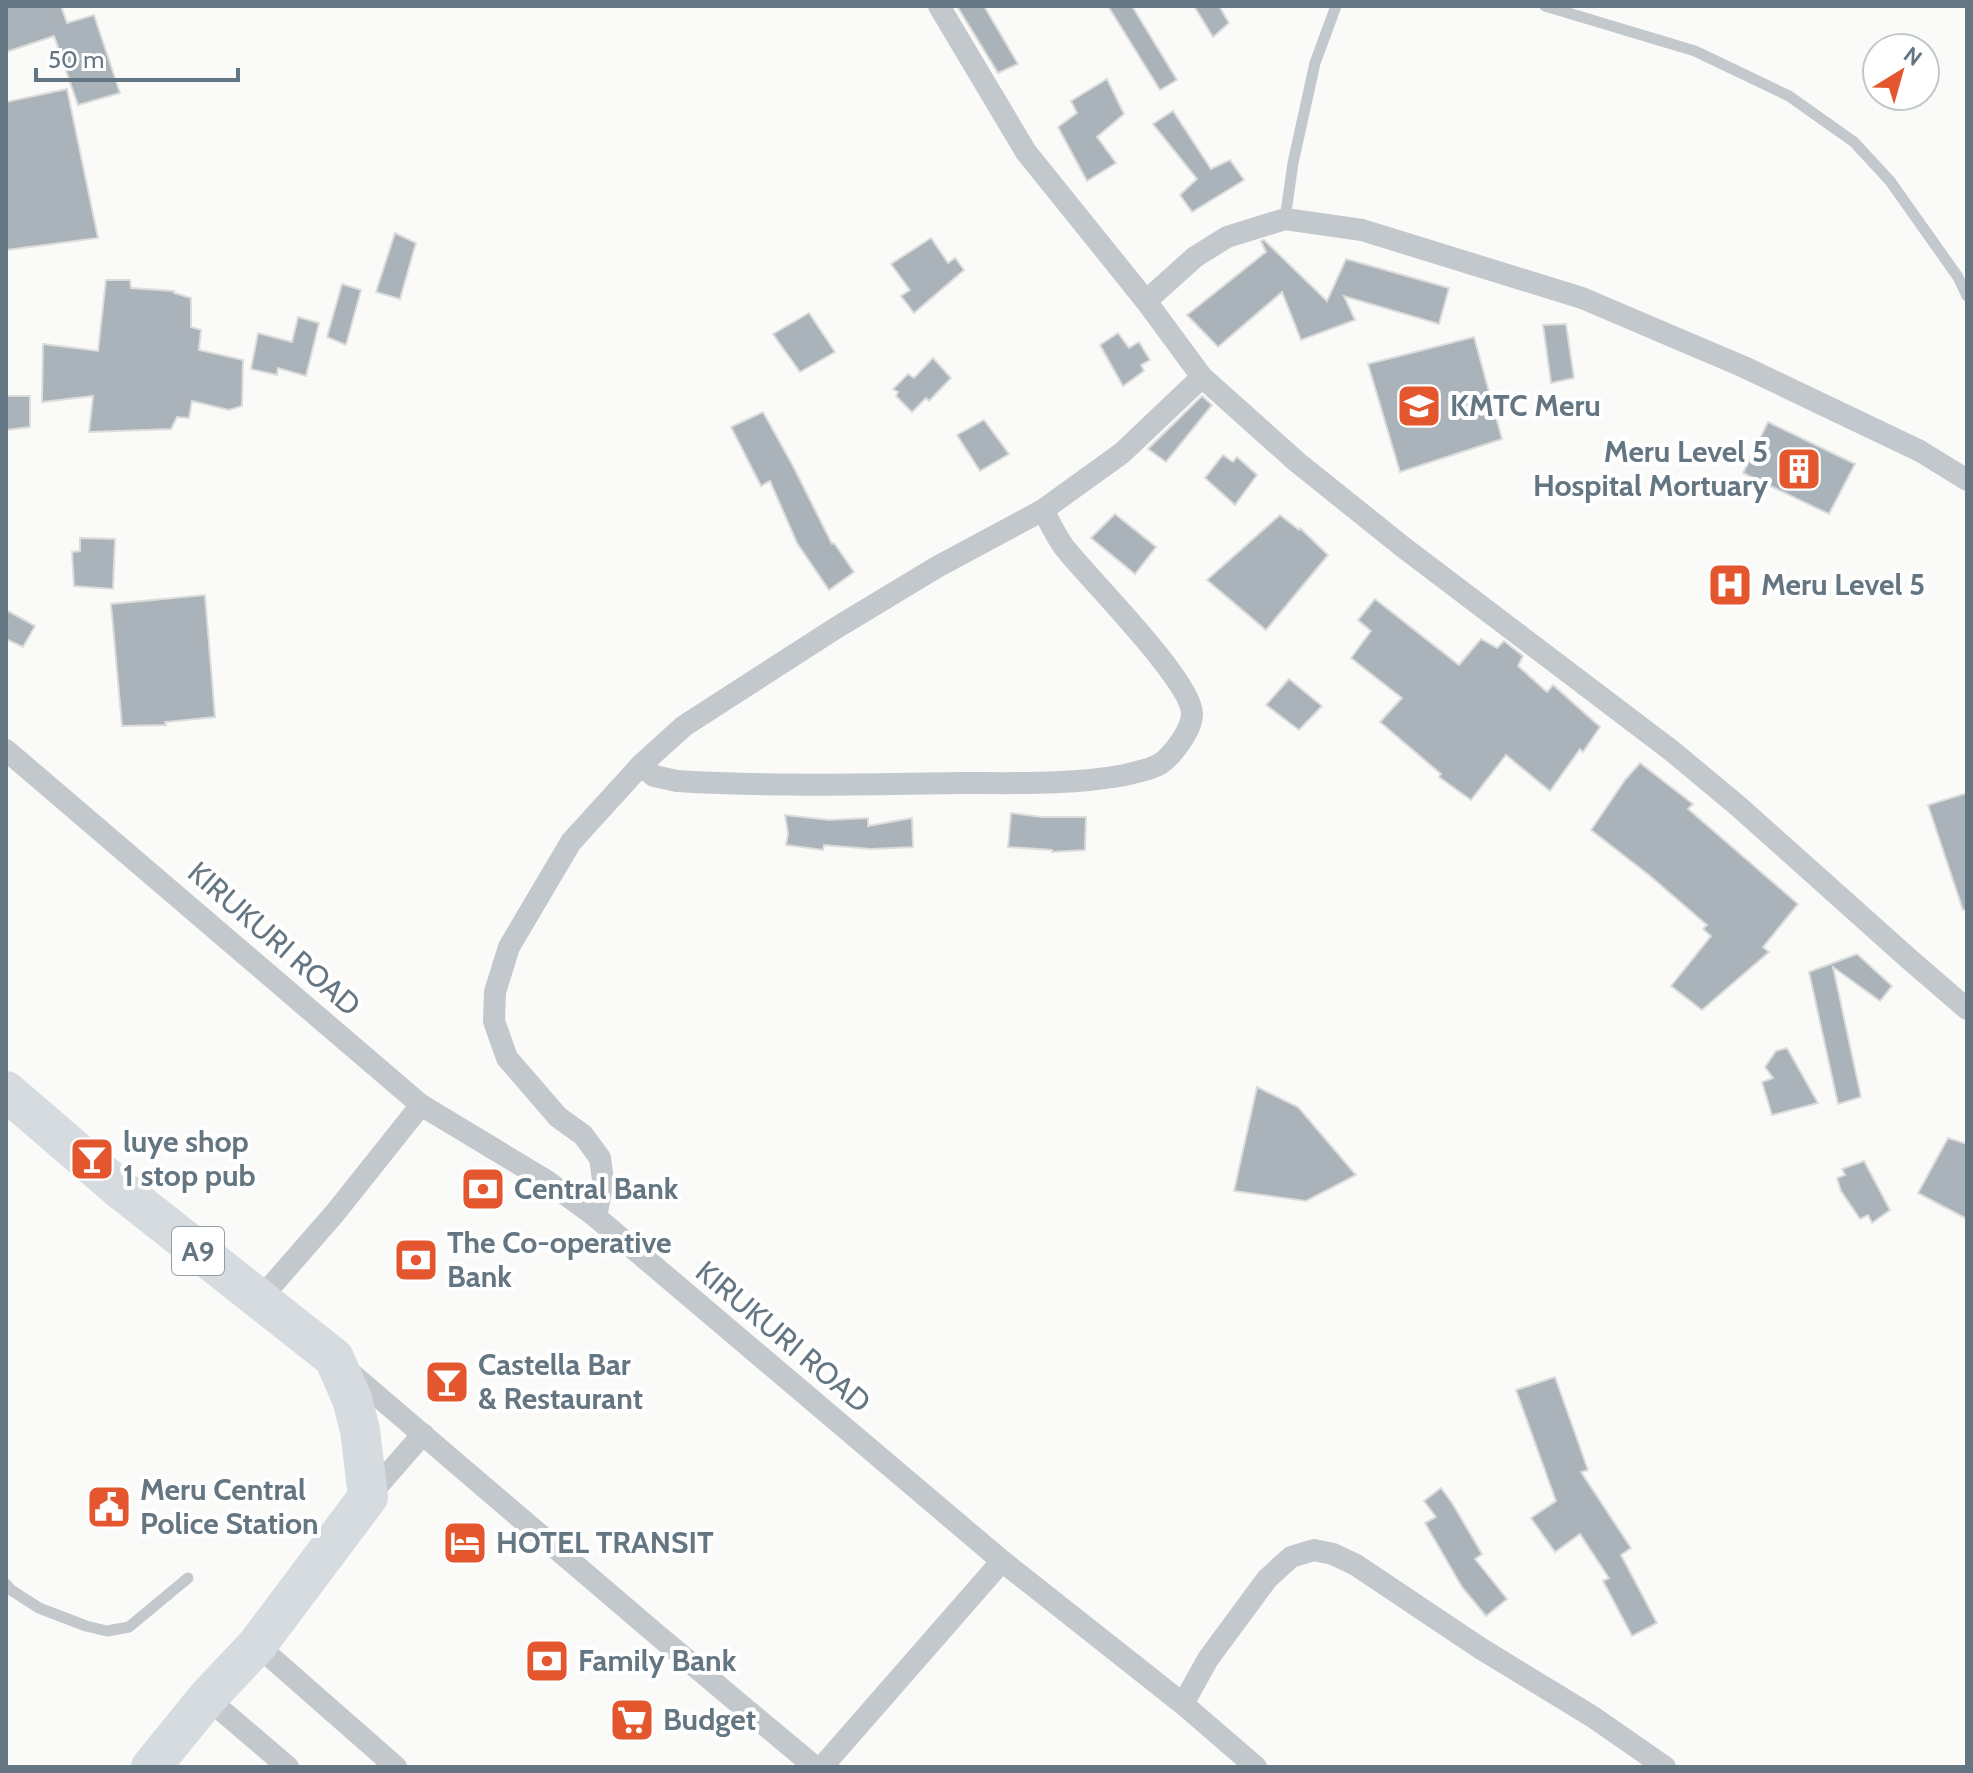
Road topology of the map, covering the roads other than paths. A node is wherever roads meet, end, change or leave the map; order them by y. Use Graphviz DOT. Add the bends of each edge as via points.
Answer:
graph roads {
  1 [pos="939,6"];
  2 [pos="1336,6"];
  3 [pos="1545,6"];
  4 [pos="1285,219"];
  5 [pos="1967,296"];
  6 [pos="1146,301"];
  7 [pos="1202,377"];
  8 [pos="1967,480"];
  9 [pos="1043,510"];
  10 [pos="6,750"];
  11 [pos="641,765"];
  12 [pos="1967,1009"];
  13 [pos="6,1091"];
  14 [pos="421,1105"];
  15 [pos="596,1217"];
  16 [pos="260,1299"];
  17 [pos="334,1358"];
  18 [pos="423,1434"];
  19 [pos="368,1497"];
  20 [pos="1002,1561"];
  21 [pos="188,1578"];
  22 [pos="6,1584"];
  23 [pos="257,1645"];
  24 [pos="207,1698"];
  25 [pos="1183,1704"];
  26 [pos="151,1767"];
  27 [pos="288,1767"];
  28 [pos="396,1767"];
  29 [pos="815,1767"];
  30 [pos="822,1767"];
  31 [pos="1256,1767"];
  32 [pos="1665,1767"];
  1 -- 6 [label="street" via="1026,152"];
  2 -- 4 [label="lane" via="1315,63"];
  3 -- 5 [label="lane" via="1695,51 1789,96 1854,142 1890,181"];
  4 -- 6 [label="street" via="1227,237 1195,257"];
  4 -- 8 [label="street" via="1362,230 1582,298 1758,374 1920,451"];
  6 -- 7 [label="street"];
  7 -- 9 [label="street" via="1122,453"];
  7 -- 12 [label="street" via="1403,547 1672,751"];
  9 -- 11 [label="street" via="836,628 684,726"];
  9 -- 11 [label="street" via="1062,544 1186,694 1193,715 1172,754 1159,764 1114,777 1062,783 823,785 677,781 654,776"];
  10 -- 14 [label="street, KIRUKURI ROAD"];
  11 -- 15 [label="street" via="571,842 509,947 495,992 494,1021 507,1058 600,1158 603,1180"];
  13 -- 16 [label="highway, A9"];
  14 -- 15 [label="street, KIRUKURI ROAD"];
  14 -- 16 [label="street"];
  15 -- 20 [label="street, KIRUKURI ROAD"];
  16 -- 17 [label="highway, A9"];
  17 -- 18 [label="street"];
  17 -- 19 [label="highway, A9" via="360,1430"];
  18 -- 19 [label="street"];
  18 -- 29 [label="street"];
  19 -- 23 [label="highway"];
  20 -- 25 [label="street, KIRUKURI ROAD"];
  20 -- 30 [label="street"];
  21 -- 22 [label="lane" via="129,1627 107,1631 39,1608"];
  23 -- 24 [label="highway"];
  23 -- 28 [label="street"];
  24 -- 26 [label="highway"];
  24 -- 27 [label="street"];
  25 -- 31 [label="street, KIRUKURI ROAD"];
  25 -- 32 [label="street" via="1208,1659 1267,1579 1291,1557 1314,1550 1356,1565"];
}
